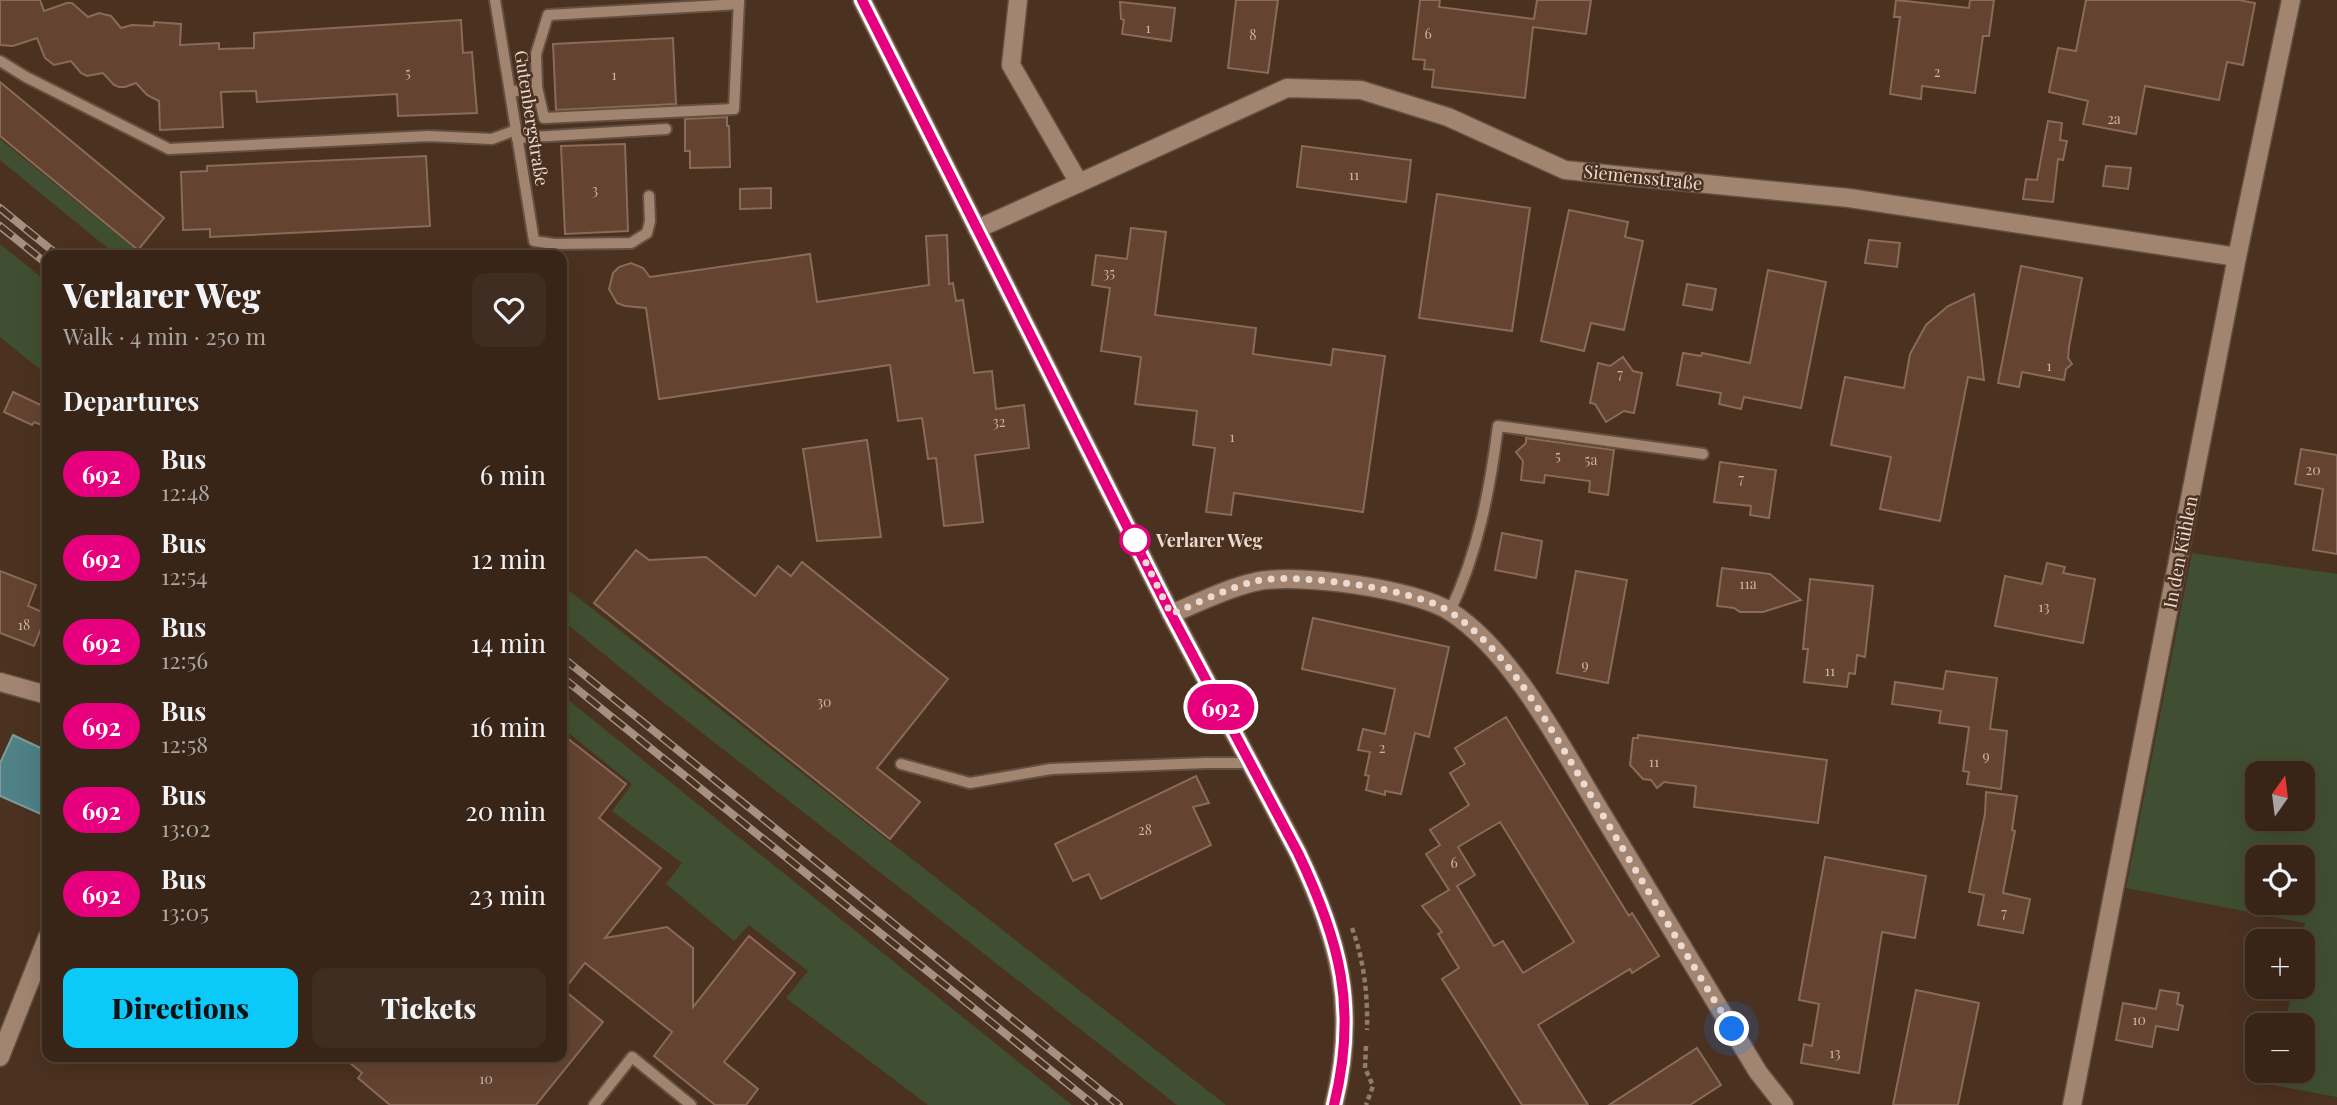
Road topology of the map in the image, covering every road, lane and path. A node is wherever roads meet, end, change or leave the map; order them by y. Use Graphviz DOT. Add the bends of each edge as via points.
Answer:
graph roads {
  1 [pos="495,0"];
  2 [pos="862,0"];
  3 [pos="1018,0"];
  4 [pos="2291,0"];
  5 [pos="739,2"];
  6 [pos="0,61"];
  7 [pos="537,87"];
  8 [pos="510,92"];
  9 [pos="666,129"];
  10 [pos="517,134"];
  11 [pos="1079,183"];
  12 [pos="649,196"];
  13 [pos="977,229"];
  14 [pos="2237,257"];
  15 [pos="1703,454"];
  16 [pos="1450,611"];
  17 [pos="1171,614"];
  18 [pos="0,682"];
  19 [pos="42,694"];
  20 [pos="1251,763"];
  21 [pos="901,764"];
  22 [pos="42,951"];
  23 [pos="0,1057"];
  24 [pos="1337,1104"];
  25 [pos="594,1105"];
  26 [pos="691,1105"];
  27 [pos="1784,1105"];
  28 [pos="2072,1105"];
  1 -- 8 [label="lane, Gutenbergstraße"];
  2 -- 13 [label="street"];
  3 -- 11 [label="street" via="1011,65"];
  4 -- 14 [label="street, In den Kühlen"];
  5 -- 7 [label="lane" via="548,15 536,54"];
  5 -- 7 [label="lane" via="734,109 544,118"];
  6 -- 10 [label="lane" via="169,149 429,136 492,139"];
  7 -- 8 [label="lane"];
  8 -- 10 [label="lane, Gutenbergstraße"];
  9 -- 10 [label="lane"];
  10 -- 12 [label="lane, Gutenbergstraße" via="534,241 631,243 647,233"];
  11 -- 13 [label="street"];
  11 -- 14 [label="street, Siemensstraße" via="1287,88 1361,90 1448,117 1565,170 1849,198"];
  13 -- 17 [label="street"];
  14 -- 28 [label="street, In den Kühlen"];
  15 -- 16 [label="lane" via="1498,426 1481,522"];
  16 -- 17 [label="street" via="1387,591 1282,578 1254,582"];
  16 -- 27 [label="street" via="1497,652 1547,724 1758,1072"];
  17 -- 20 [label="street"];
  18 -- 19 [label="street"];
  20 -- 21 [label="lane" via="1051,769 970,783"];
  20 -- 24 [label="street" via="1298,853 1331,931 1342,975 1345,1017"];
  22 -- 23 [label="street"];
  25 -- 26 [label="lane" via="632,1057"];
}
